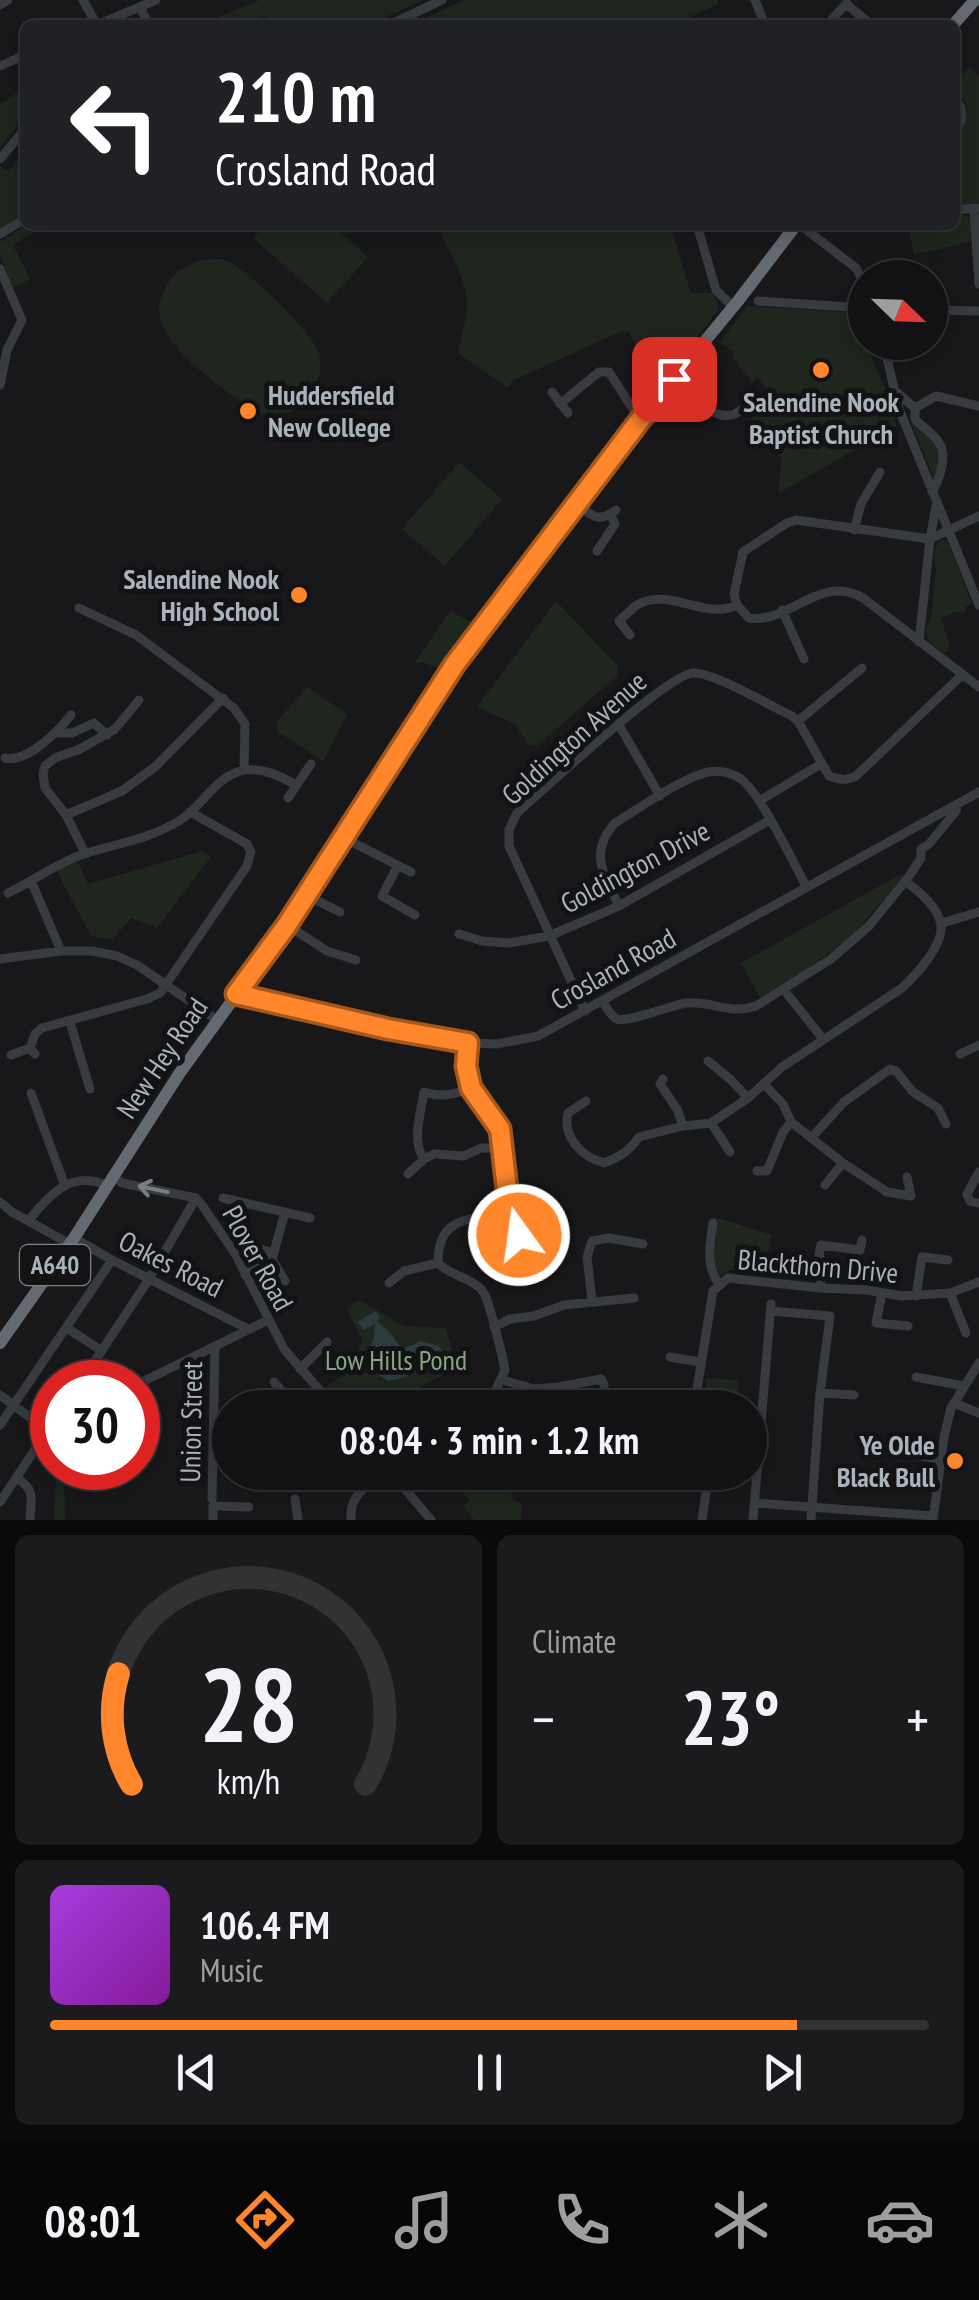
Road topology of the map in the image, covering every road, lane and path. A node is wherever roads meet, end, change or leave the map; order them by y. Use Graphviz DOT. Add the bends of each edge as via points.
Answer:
graph roads {
  1 [pos="8,0"];
  2 [pos="156,0"];
  3 [pos="442,0"];
  4 [pos="973,0"];
  5 [pos="848,2"];
  6 [pos="0,5"];
  7 [pos="140,7"];
  8 [pos="832,19"];
  9 [pos="109,20"];
  10 [pos="146,20"];
  11 [pos="400,20"];
  12 [pos="867,20"];
  13 [pos="956,20"];
  14 [pos="20,135"];
  15 [pos="0,159"];
  16 [pos="976,208"];
  17 [pos="699,230"];
  18 [pos="794,230"];
  19 [pos="805,230"];
  20 [pos="978,257"];
  21 [pos="848,262"];
  22 [pos="0,268"];
  23 [pos="979,284"];
  24 [pos="758,301"];
  25 [pos="848,307"];
  26 [pos="733,308"];
  27 [pos="948,310"];
  28 [pos="979,311"];
  29 [pos="887,360"];
  30 [pos="674,379"];
  31 [pos="0,385"];
  32 [pos="894,390"];
  33 [pos="552,392"];
  34 [pos="560,404"];
  35 [pos="746,406"];
  36 [pos="979,406"];
  37 [pos="915,408"];
  38 [pos="568,414"];
  39 [pos="640,420"];
  40 [pos="880,472"];
  41 [pos="932,492"];
  42 [pos="937,503"];
  43 [pos="576,504"];
  44 [pos="979,516"];
  45 [pos="948,529"];
  46 [pos="854,530"];
  47 [pos="930,539"];
  48 [pos="597,551"];
  49 [pos="738,605"];
  50 [pos="979,605"];
  51 [pos="79,608"];
  52 [pos="782,610"];
  53 [pos="630,635"];
  54 [pos="919,642"];
  55 [pos="804,660"];
  56 [pos="862,668"];
  57 [pos="962,675"];
  58 [pos="979,687"];
  59 [pos="223,698"];
  60 [pos="139,700"];
  61 [pos="70,714"];
  62 [pos="798,721"];
  63 [pos="619,724"];
  64 [pos="58,733"];
  65 [pos="107,735"];
  66 [pos="2,756"];
  67 [pos="312,764"];
  68 [pos="821,764"];
  69 [pos="244,770"];
  70 [pos="296,784"];
  71 [pos="979,792"];
  72 [pos="660,796"];
  73 [pos="288,798"];
  74 [pos="759,801"];
  75 [pos="957,804"];
  76 [pos="192,813"];
  77 [pos="66,815"];
  78 [pos="770,820"];
  79 [pos="910,829"];
  80 [pos="344,838"];
  81 [pos="921,849"];
  82 [pos="85,853"];
  83 [pos="398,865"];
  84 [pos="411,872"];
  85 [pos="32,882"];
  86 [pos="906,882"];
  87 [pos="806,886"];
  88 [pos="8,893"];
  89 [pos="306,896"];
  90 [pos="619,906"];
  91 [pos="340,912"];
  92 [pos="979,912"];
  93 [pos="416,915"];
  94 [pos="942,923"];
  95 [pos="287,925"];
  96 [pos="458,934"];
  97 [pos="549,936"];
  98 [pos="61,952"];
  99 [pos="0,958"];
  100 [pos="356,960"];
  101 [pos="166,986"];
  102 [pos="784,990"];
  103 [pos="236,994"];
  104 [pos="602,1001"];
  105 [pos="584,1011"];
  106 [pos="217,1020"];
  107 [pos="70,1022"];
  108 [pos="824,1039"];
  109 [pos="468,1043"];
  110 [pos="979,1045"];
  111 [pos="960,1054"];
  112 [pos="12,1055"];
  113 [pos="708,1062"];
  114 [pos="663,1079"];
  115 [pos="764,1084"];
  116 [pos="471,1088"];
  117 [pos="90,1089"];
  118 [pos="913,1092"];
  119 [pos="31,1093"];
  120 [pos="748,1098"];
  121 [pos="586,1100"];
  122 [pos="903,1100"];
  123 [pos="791,1122"];
  124 [pos="711,1123"];
  125 [pos="636,1124"];
  126 [pos="946,1124"];
  127 [pos="684,1126"];
  128 [pos="639,1137"];
  129 [pos="811,1138"];
  130 [pos="503,1148"];
  131 [pos="730,1152"];
  132 [pos="424,1159"];
  133 [pos="843,1163"];
  134 [pos="757,1171"];
  135 [pos="979,1172"];
  136 [pos="408,1174"];
  137 [pos="907,1177"];
  138 [pos="109,1180"];
  139 [pos="825,1185"];
  140 [pos="64,1186"];
  141 [pos="196,1198"];
  142 [pos="223,1198"];
  143 [pos="0,1202"];
  144 [pos="979,1203"];
  145 [pos="504,1208"];
  146 [pos="285,1212"];
  147 [pos="310,1218"];
  148 [pos="28,1220"];
  149 [pos="713,1224"];
  150 [pos="72,1240"];
  151 [pos="862,1240"];
  152 [pos="644,1244"];
  153 [pos="256,1248"];
  154 [pos="272,1259"];
  155 [pos="112,1260"];
  156 [pos="522,1260"];
  157 [pos="948,1260"];
  158 [pos="438,1263"];
  159 [pos="245,1275"];
  160 [pos="149,1279"];
  161 [pos="285,1280"];
  162 [pos="979,1282"];
  163 [pos="389,1283"];
  164 [pos="718,1285"];
  165 [pos="820,1288"];
  166 [pos="882,1293"];
  167 [pos="950,1293"];
  168 [pos="916,1296"];
  169 [pos="634,1298"];
  170 [pos="592,1301"];
  171 [pos="268,1320"];
  172 [pos="908,1326"];
  173 [pos="494,1327"];
  174 [pos="67,1328"];
  175 [pos="960,1328"];
  176 [pos="248,1329"];
  177 [pos="318,1332"];
  178 [pos="0,1343"];
  179 [pos="215,1347"];
  180 [pos="102,1351"];
  181 [pos="670,1358"];
  182 [pos="96,1360"];
  183 [pos="700,1362"];
  184 [pos="979,1362"];
  185 [pos="300,1369"];
  186 [pos="160,1373"];
  187 [pos="602,1378"];
  188 [pos="916,1378"];
  189 [pos="502,1380"];
  190 [pos="274,1382"];
  191 [pos="964,1386"];
  192 [pos="280,1390"];
  193 [pos="319,1390"];
  194 [pos="496,1390"];
  195 [pos="696,1390"];
  196 [pos="820,1393"];
  197 [pos="854,1394"];
  198 [pos="0,1396"];
  199 [pos="954,1402"];
  200 [pos="14,1405"];
  201 [pos="979,1413"];
  202 [pos="30,1415"];
  203 [pos="0,1425"];
  204 [pos="886,1451"];
  205 [pos="30,1458"];
  206 [pos="941,1459"];
  207 [pos="17,1478"];
  208 [pos="361,1490"];
  209 [pos="405,1490"];
  210 [pos="706,1490"];
  211 [pos="212,1499"];
  212 [pos="296,1499"];
  213 [pos="0,1502"];
  214 [pos="245,1504"];
  215 [pos="755,1504"];
  216 [pos="812,1507"];
  217 [pos="933,1518"];
  218 [pos="30,1520"];
  219 [pos="212,1520"];
  220 [pos="298,1520"];
  221 [pos="351,1520"];
  222 [pos="430,1520"];
  223 [pos="702,1520"];
  224 [pos="753,1520"];
  225 [pos="812,1520"];
  1 -- 6 [label="street"];
  2 -- 7 [label="street"];
  3 -- 11 [label="street"];
  4 -- 13 [label="highway"];
  5 -- 8 [label="street"];
  5 -- 12 [label="street"];
  7 -- 9 [label="street"];
  7 -- 10 [label="street"];
  14 -- 15 [label="street"];
  16 -- 20 [label="street"];
  17 -- 26 [label="street" via="716,290"];
  18 -- 26 [label="highway, New Hey Road / A640"];
  19 -- 21 [label="street"];
  20 -- 23 [label="street"];
  22 -- 31 [label="street" via="22,320 6,350"];
  24 -- 25 [label="street"];
  26 -- 30 [label="highway, New Hey Road / A640"];
  27 -- 28 [label="street"];
  29 -- 32 [label="street"];
  30 -- 35 [label="street" via="724,418"];
  30 -- 39 [label="highway, New Hey Road / A640"];
  32 -- 37 [label="street"];
  32 -- 41 [label="street"];
  33 -- 34 [label="street"];
  34 -- 38 [label="street"];
  34 -- 39 [label="street" via="599,372 610,372"];
  36 -- 37 [label="street" via="936,396"];
  37 -- 41 [label="street" via="915,419 942,450"];
  39 -- 43 [label="highway, New Hey Road / A640"];
  40 -- 46 [label="street"];
  41 -- 42 [label="street"];
  42 -- 45 [label="street"];
  42 -- 47 [label="street"];
  43 -- 48 [label="street" via="596,518 613,512 615,524"];
  43 -- 80 [label="highway, New Hey Road / A640" via="455,664"];
  44 -- 45 [label="street"];
  45 -- 47 [label="street"];
  45 -- 50 [label="street"];
  46 -- 47 [label="street"];
  46 -- 49 [label="street" via="787,522 743,552 734,594"];
  47 -- 54 [label="street"];
  49 -- 52 [label="street" via="756,619"];
  49 -- 53 [label="street" via="723,610 651,600 619,621"];
  51 -- 59 [label="street" via="136,636"];
  52 -- 54 [label="street" via="845,590"];
  52 -- 55 [label="street"];
  54 -- 57 [label="street"];
  56 -- 62 [label="street"];
  57 -- 58 [label="street"];
  57 -- 68 [label="street" via="856,776 838,780"];
  59 -- 69 [label="street" via="245,724"];
  59 -- 77 [label="street" via="122,792"];
  60 -- 65 [label="street"];
  61 -- 64 [label="street"];
  62 -- 63 [label="street, Goldington Avenue" via="693,673 674,680"];
  62 -- 68 [label="street"];
  63 -- 72 [label="street"];
  63 -- 97 [label="street, Goldington Avenue" via="512,822 509,846"];
  64 -- 65 [label="street" via="94,723"];
  64 -- 66 [label="street" via="16,759"];
  65 -- 77 [label="street" via="45,766 45,788"];
  67 -- 70 [label="street"];
  68 -- 74 [label="street"];
  69 -- 70 [label="street" via="265,770"];
  69 -- 76 [label="street" via="227,776"];
  70 -- 73 [label="street"];
  71 -- 75 [label="street, Crosland Road"];
  72 -- 74 [label="street" via="710,771 746,782"];
  72 -- 90 [label="street" via="615,823 601,845 602,870"];
  74 -- 78 [label="street"];
  75 -- 79 [label="street, Crosland Road"];
  75 -- 81 [label="street"];
  76 -- 82 [label="street" via="159,833"];
  76 -- 101 [label="street" via="251,852"];
  77 -- 82 [label="street"];
  78 -- 87 [label="street"];
  78 -- 90 [label="street, Goldington Drive"];
  79 -- 81 [label="street"];
  79 -- 87 [label="street, Crosland Road"];
  80 -- 83 [label="street"];
  80 -- 89 [label="highway, New Hey Road / A640"];
  81 -- 86 [label="street"];
  82 -- 85 [label="street"];
  83 -- 84 [label="street"];
  83 -- 93 [label="street" via="382,896"];
  85 -- 88 [label="street"];
  85 -- 98 [label="street"];
  86 -- 94 [label="street"];
  86 -- 102 [label="street" via="850,944"];
  87 -- 104 [label="street, Crosland Road"];
  89 -- 91 [label="street"];
  89 -- 95 [label="highway, New Hey Road / A640"];
  90 -- 97 [label="street, Goldington Drive"];
  92 -- 94 [label="street"];
  94 -- 108 [label="street" via="915,976"];
  95 -- 100 [label="street" via="327,951"];
  95 -- 103 [label="highway, New Hey Road / A640"];
  96 -- 97 [label="street, Goldington Drive" via="509,943"];
  97 -- 105 [label="street, Goldington Avenue"];
  98 -- 99 [label="street"];
  98 -- 101 [label="street" via="117,956"];
  101 -- 106 [label="street"];
  101 -- 107 [label="street" via="147,1000"];
  102 -- 104 [label="street" via="744,1010 684,1004 624,1020"];
  102 -- 108 [label="street"];
  103 -- 106 [label="highway, New Hey Road / A640"];
  103 -- 109 [label="street, Crosland Road"];
  104 -- 105 [label="street, Crosland Road"];
  105 -- 109 [label="street, Crosland Road" via="538,1036"];
  106 -- 138 [label="highway, New Hey Road / A640"];
  107 -- 112 [label="street" via="42,1028 34,1034 33,1051"];
  107 -- 117 [label="street"];
  108 -- 115 [label="street"];
  109 -- 116 [label="street"];
  110 -- 111 [label="street"];
  113 -- 120 [label="street"];
  114 -- 127 [label="street"];
  115 -- 120 [label="street"];
  115 -- 123 [label="street"];
  116 -- 130 [label="street" via="500,1129"];
  116 -- 132 [label="street" via="424,1092 418,1126"];
  118 -- 122 [label="street"];
  118 -- 126 [label="street" via="938,1108"];
  118 -- 129 [label="street" via="890,1068 844,1102"];
  119 -- 140 [label="street"];
  120 -- 124 [label="street"];
  121 -- 128 [label="street" via="566,1122 585,1155 604,1164"];
  123 -- 129 [label="street"];
  123 -- 134 [label="street" via="767,1171"];
  124 -- 127 [label="street"];
  124 -- 131 [label="street"];
  125 -- 128 [label="street"];
  127 -- 128 [label="street"];
  129 -- 133 [label="street"];
  130 -- 132 [label="street"];
  130 -- 145 [label="street"];
  132 -- 136 [label="street"];
  133 -- 137 [label="street" via="896,1195 911,1196"];
  133 -- 139 [label="street"];
  135 -- 144 [label="street" via="967,1194"];
  138 -- 140 [label="street, Plover Road"];
  141 -- 138 [label="street, Plover Road, one-way"];
  138 -- 150 [label="highway, New Hey Road / A640"];
  140 -- 148 [label="street"];
  141 -- 159 [label="street, Plover Road"];
  141 -- 160 [label="street"];
  142 -- 146 [label="street"];
  143 -- 148 [label="street, Oakes Road"];
  145 -- 156 [label="street" via="519,1235"];
  145 -- 158 [label="street" via="464,1218 448,1230"];
  146 -- 147 [label="street"];
  146 -- 154 [label="street"];
  148 -- 150 [label="street, Oakes Road"];
  149 -- 164 [label="street" via="708,1258"];
  150 -- 155 [label="street, Oakes Road"];
  150 -- 178 [label="highway, New Hey Road / A640"];
  151 -- 165 [label="street" via="860,1250 821,1245"];
  152 -- 170 [label="street" via="592,1242"];
  153 -- 154 [label="street"];
  154 -- 159 [label="street"];
  154 -- 161 [label="street"];
  155 -- 160 [label="street, Oakes Road"];
  155 -- 174 [label="street"];
  157 -- 168 [label="street" via="922,1257"];
  158 -- 163 [label="street"];
  158 -- 173 [label="street" via="484,1294"];
  159 -- 171 [label="street, Plover Road"];
  160 -- 176 [label="street, Oakes Road"];
  160 -- 180 [label="street"];
  162 -- 167 [label="street, Blackthorn Drive"];
  164 -- 165 [label="street, Blackthorn Drive" via="728,1278"];
  164 -- 183 [label="street, Blackthorn Drive"];
  165 -- 166 [label="street, Blackthorn Drive"];
  166 -- 168 [label="street, Blackthorn Drive"];
  166 -- 172 [label="street" via="876,1323"];
  167 -- 168 [label="street, Blackthorn Drive"];
  167 -- 175 [label="street"];
  169 -- 170 [label="street"];
  170 -- 173 [label="street"];
  171 -- 176 [label="street"];
  171 -- 185 [label="street, Plover Road"];
  173 -- 189 [label="street" via="506,1370"];
  174 -- 180 [label="street"];
  174 -- 200 [label="street"];
  176 -- 179 [label="street"];
  177 -- 185 [label="street" via="329,1344"];
  179 -- 186 [label="street"];
  179 -- 211 [label="street, Union Street"];
  180 -- 182 [label="street"];
  181 -- 183 [label="street"];
  183 -- 195 [label="street, Blackthorn Drive"];
  184 -- 191 [label="street"];
  185 -- 193 [label="street, Plover Road"];
  187 -- 189 [label="street" via="534,1389"];
  188 -- 191 [label="street"];
  189 -- 194 [label="street"];
  190 -- 192 [label="street"];
  191 -- 199 [label="street"];
  196 -- 197 [label="street"];
  196 -- 215 [label="street" via="830,1316 770,1307"];
  196 -- 216 [label="street"];
  198 -- 200 [label="street"];
  199 -- 201 [label="street"];
  199 -- 206 [label="street"];
  200 -- 202 [label="street"];
  200 -- 203 [label="street"];
  204 -- 206 [label="street"];
  205 -- 207 [label="street"];
  206 -- 217 [label="street"];
  207 -- 213 [label="street"];
  207 -- 218 [label="street" via="32,1493"];
  208 -- 221 [label="street"];
  209 -- 222 [label="street"];
  210 -- 223 [label="street"];
  212 -- 220 [label="street"];
  214 -- 219 [label="street, Union Street" via="213,1506"];
  215 -- 216 [label="street"];
  215 -- 224 [label="street"];
  216 -- 217 [label="street"];
  216 -- 225 [label="street"];
}
